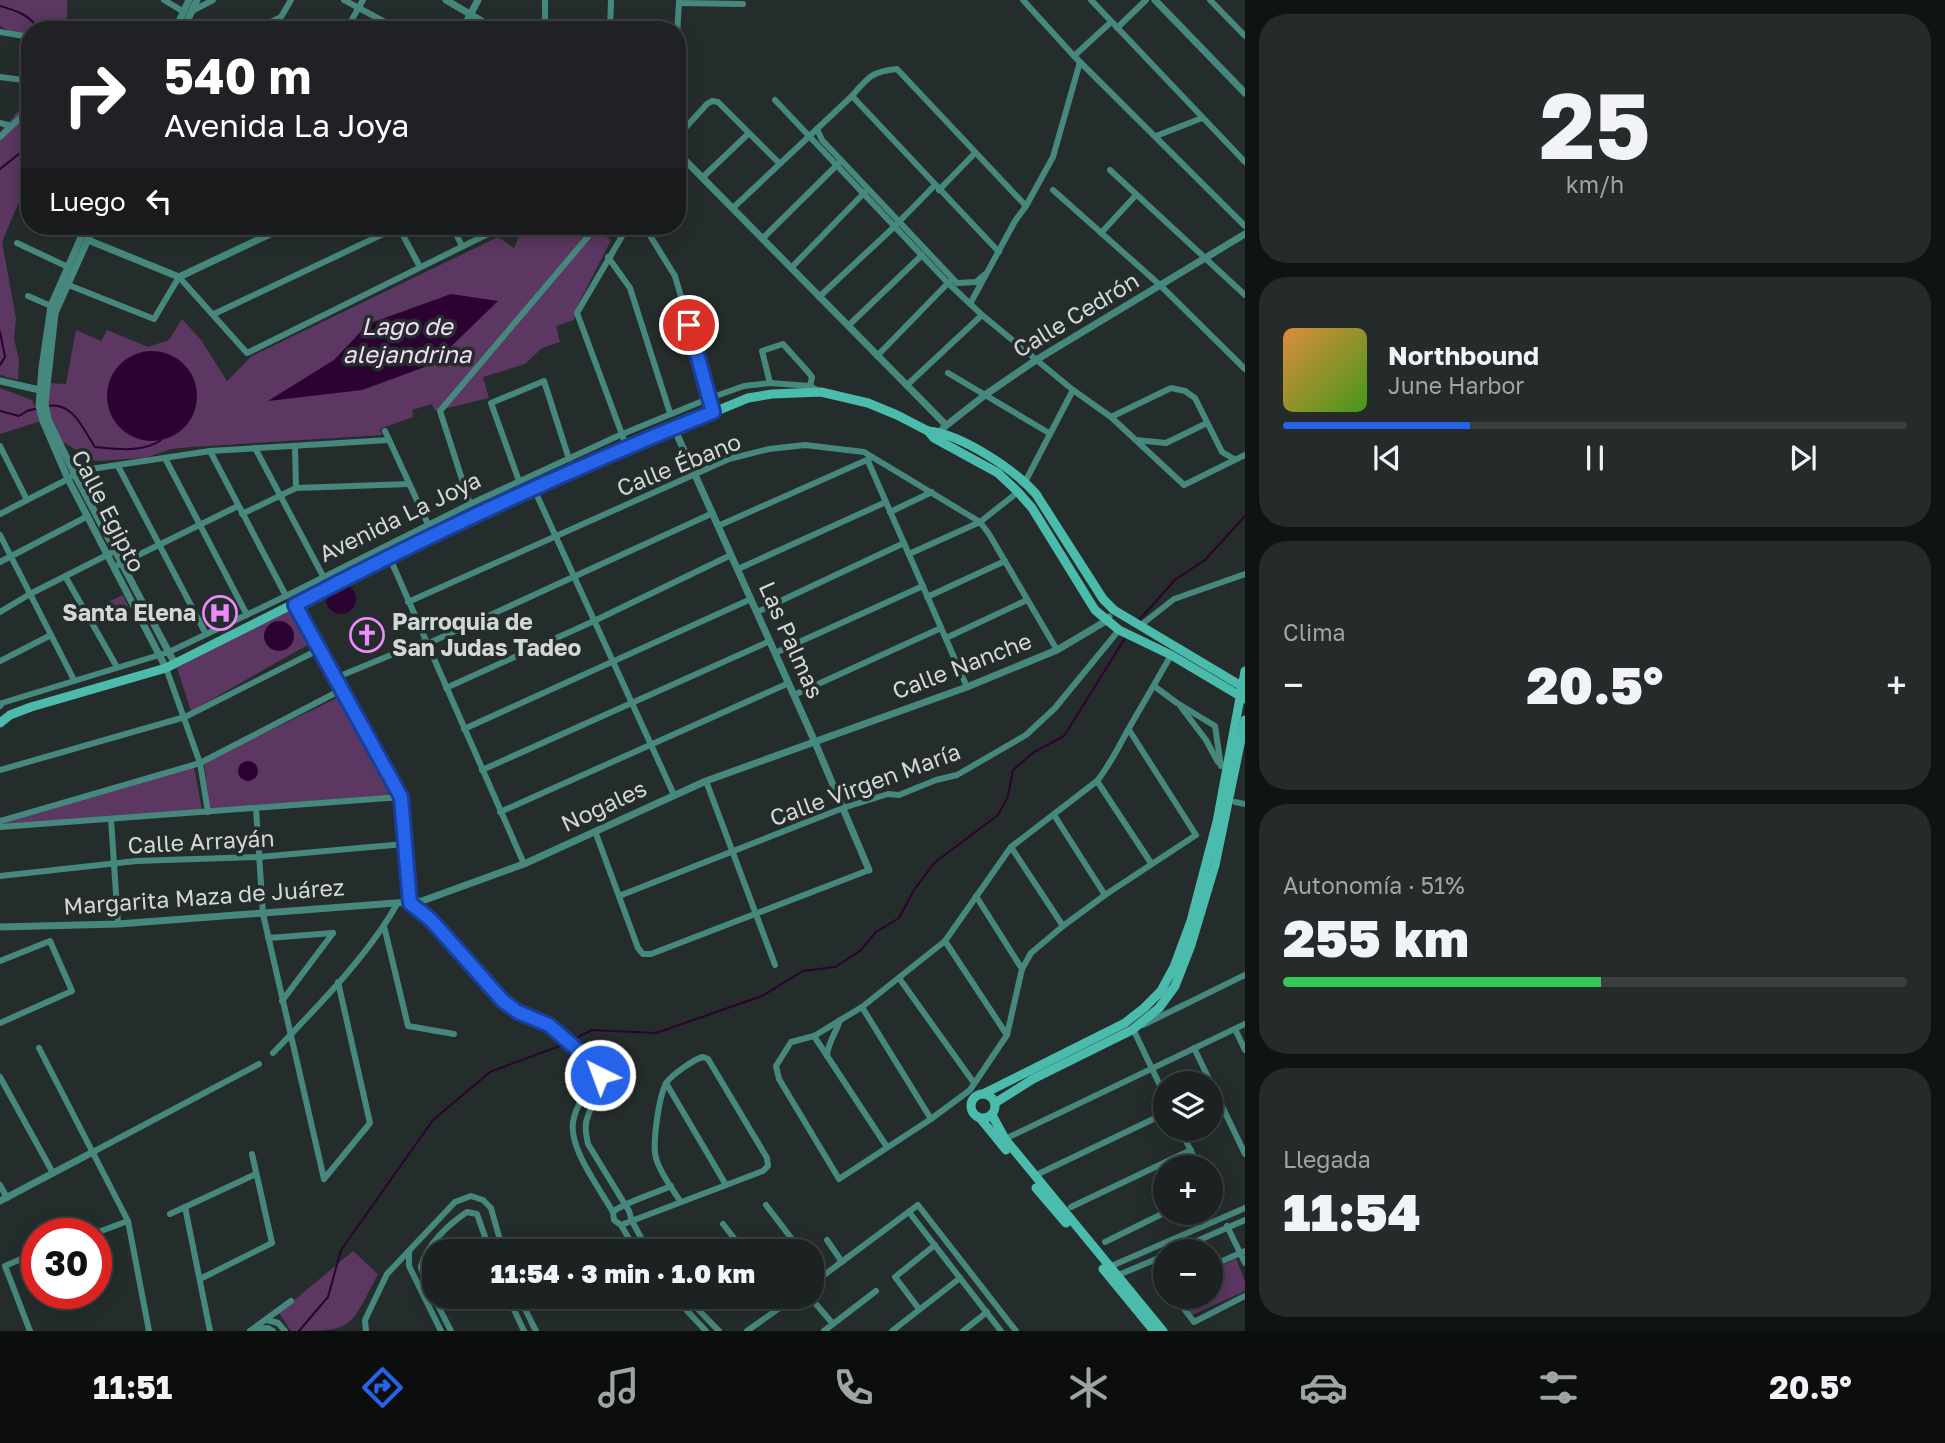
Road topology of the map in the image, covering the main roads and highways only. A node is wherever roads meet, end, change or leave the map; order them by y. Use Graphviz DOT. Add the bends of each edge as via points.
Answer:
graph roads {
  1 [pos="937,432"];
  2 [pos="1245,671"];
  3 [pos="1243,692"];
  4 [pos="1245,720"];
  5 [pos="0,723"];
  6 [pos="983,1094"];
  7 [pos="995,1103"];
  8 [pos="992,1115"];
  9 [pos="981,1118"];
  10 [pos="1154,1331"];
  11 [pos="1163,1331"];
  1 -- 3 [label="main road, Avenida La Joya" via="987,455 1025,482 1114,610"];
  1 -- 3 [label="main road, Avenida La Joya" via="1018,492 1106,621"];
  1 -- 5 [label="main road, Avenida La Joya" via="868,403 821,392 748,398 433,535 171,666 31,707"];
  2 -- 3 [label="main road"];
  3 -- 6 [label="main road" via="1208,861 1174,967 1161,990 1125,1023"];
  4 -- 7 [label="main road" via="1215,864 1175,986 1159,1008 1132,1030"];
  6 -- 7 [label="main road"];
  6 -- 9 [label="main road" via="971,1107"];
  7 -- 8 [label="main road"];
  8 -- 9 [label="main road"];
  8 -- 11 [label="main road" via="1034,1176"];
  9 -- 10 [label="main road"];
}
